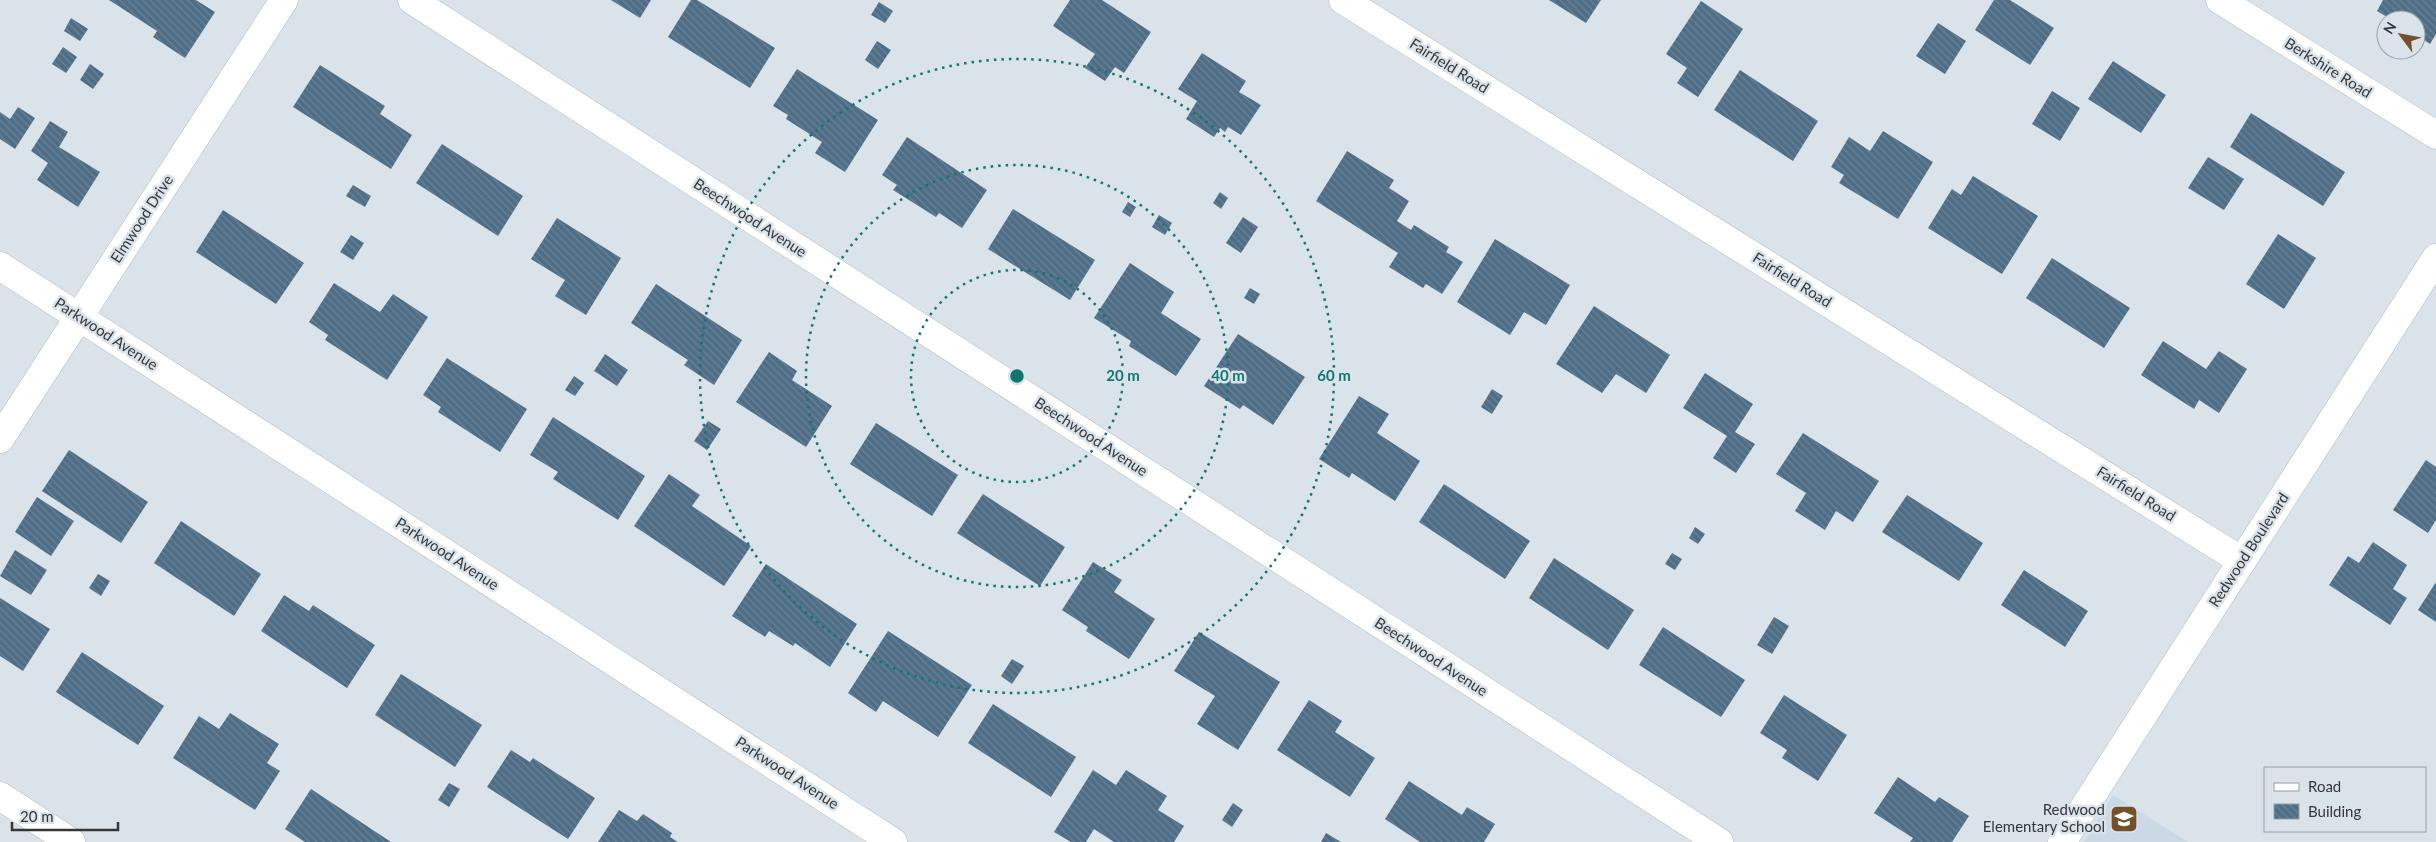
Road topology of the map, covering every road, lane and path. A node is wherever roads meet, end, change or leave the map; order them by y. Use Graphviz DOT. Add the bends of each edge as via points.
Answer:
graph roads {
  1 [pos="284,0"];
  2 [pos="412,0"];
  3 [pos="1343,0"];
  4 [pos="2220,0"];
  5 [pos="2436,135"];
  6 [pos="2436,258"];
  7 [pos="0,266"];
  8 [pos="79,316"];
  9 [pos="0,439"];
  10 [pos="2242,560"];
  11 [pos="0,796"];
  12 [pos="71,842"];
  13 [pos="893,842"];
  14 [pos="1719,842"];
  15 [pos="2062,842"];
  1 -- 8 [label="street, Elmwood Drive"];
  2 -- 14 [label="street, Beechwood Avenue"];
  3 -- 10 [label="street, Fairfield Road"];
  4 -- 5 [label="street, Berkshire Road"];
  6 -- 10 [label="street, Redwood Boulevard"];
  7 -- 8 [label="street, Parkwood Avenue"];
  8 -- 9 [label="street, Elmwood Drive"];
  8 -- 13 [label="street, Parkwood Avenue"];
  10 -- 15 [label="street, Redwood Boulevard"];
  11 -- 12 [label="street"];
}
